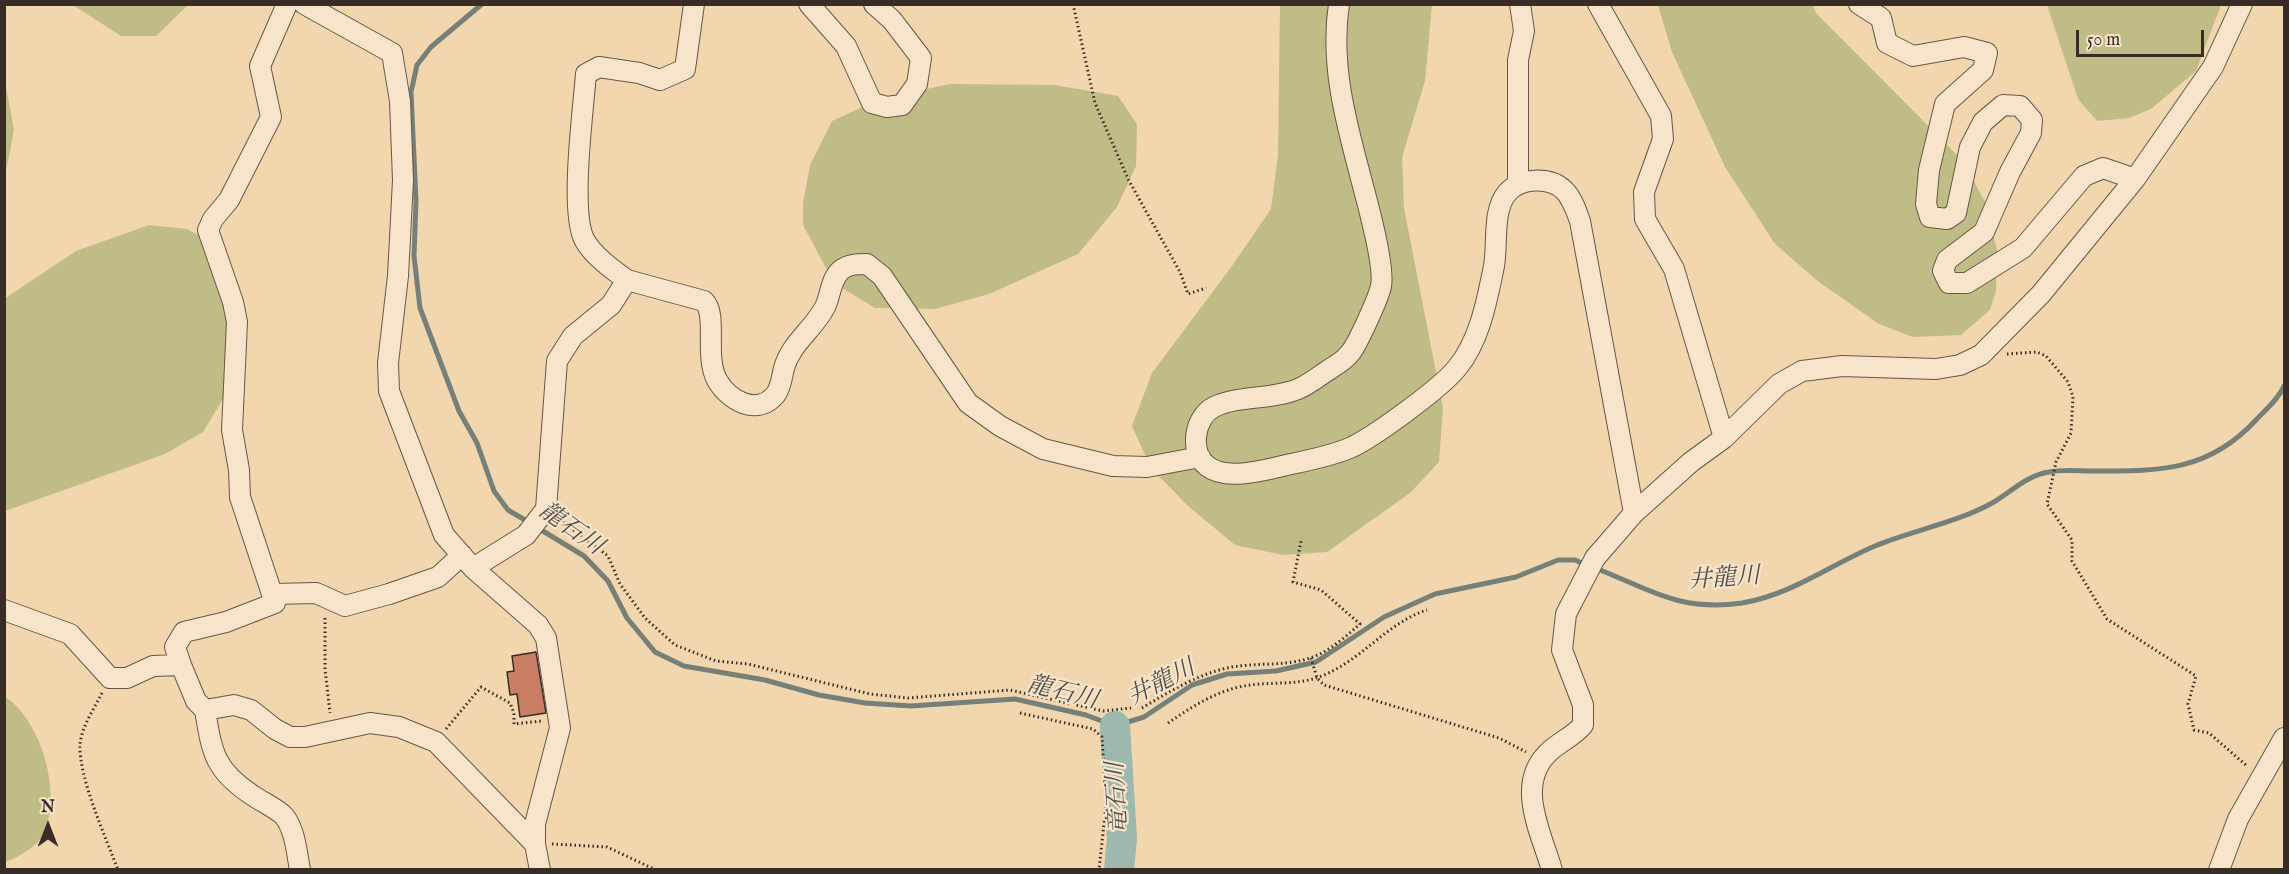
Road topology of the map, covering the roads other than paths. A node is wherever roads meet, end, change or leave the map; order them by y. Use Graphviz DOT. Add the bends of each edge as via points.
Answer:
graph roads {
  1 [pos="287,4"];
  2 [pos="304,4"];
  3 [pos="694,4"];
  4 [pos="809,4"];
  5 [pos="874,4"];
  6 [pos="1339,4"];
  7 [pos="1520,4"];
  8 [pos="1598,4"];
  9 [pos="1859,4"];
  10 [pos="2242,4"];
  11 [pos="2135,180"];
  12 [pos="1518,184"];
  13 [pos="627,280"];
  14 [pos="1724,438"];
  15 [pos="1200,457"];
  16 [pos="1634,513"];
  17 [pos="467,562"];
  18 [pos="272,594"];
  19 [pos="4,610"];
  20 [pos="181,665"];
  21 [pos="205,710"];
  22 [pos="2284,738"];
  23 [pos="535,844"];
  24 [pos="300,870"];
  25 [pos="540,870"];
  26 [pos="1552,870"];
  27 [pos="2219,870"];
  1 -- 18 [label="street" via="260,66 271,117 229,200 208,230 237,322 232,430 240,497"];
  2 -- 17 [label="street" via="392,53 400,101 403,180 389,391 444,535"];
  3 -- 13 [label="street" via="685,69 660,80 599,67 586,75 578,218 585,241"];
  4 -- 5 [label="street" via="846,46 872,103 902,105 917,84 921,58"];
  6 -- 15 [label="street" via="1334,34 1336,76 1375,236 1381,286 1347,359 1297,390 1214,407 1201,417 1197,429"];
  7 -- 12 [label="street" via="1524,31 1518,60"];
  8 -- 14 [label="street" via="1661,116 1663,139 1644,192 1645,219 1674,270"];
  9 -- 11 [label="street" via="1881,18 1887,42 1913,56 1964,47 1987,53 1983,70 1945,104 1929,170 1926,204 1930,217 1947,219 1956,213 1970,147 1983,122 2003,105 2020,106 2032,120 2031,132 1984,232 1947,260 1943,271 1949,283 1967,283 2023,248 2084,176 2103,168"];
  10 -- 11 [label="street" via="2213,67"];
  11 -- 14 [label="street" via="2041,294 1981,355 1959,365 1936,369 1842,366 1802,371 1761,398"];
  12 -- 15 [label="street" via="1502,200 1498,212 1493,269 1473,341 1457,368 1416,403 1353,446 1249,473 1219,472 1206,466"];
  12 -- 16 [label="street" via="1551,182 1564,190 1577,212"];
  13 -- 15 [label="street" via="704,301 711,314 710,362 718,381 733,399 756,406 778,392 794,345 825,306 840,271 867,264 882,276 968,403 1000,426 1042,449 1113,466 1147,467"];
  13 -- 17 [label="street" via="611,305 573,336 556,361 538,519"];
  14 -- 16 [label="street"];
  16 -- 26 [label="street" via="1591,565 1566,614 1562,650 1583,705 1583,725 1540,762 1531,787"];
  17 -- 18 [label="street" via="438,577 345,606 316,593"];
  17 -- 23 [label="street" via="538,625 546,638 560,728 535,824"];
  18 -- 20 [label="street" via="276,603 226,622 184,632 175,647"];
  19 -- 20 [label="street" via="70,634 110,678 127,678 153,666"];
  20 -- 21 [label="street" via="196,701"];
  21 -- 23 [label="street" via="234,705 251,710 290,737 370,723 399,727 436,742"];
  21 -- 24 [label="street" via="212,750 220,768 284,817"];
  22 -- 27 [label="street" via="2238,819"];
  23 -- 25 [label="street"];
}
